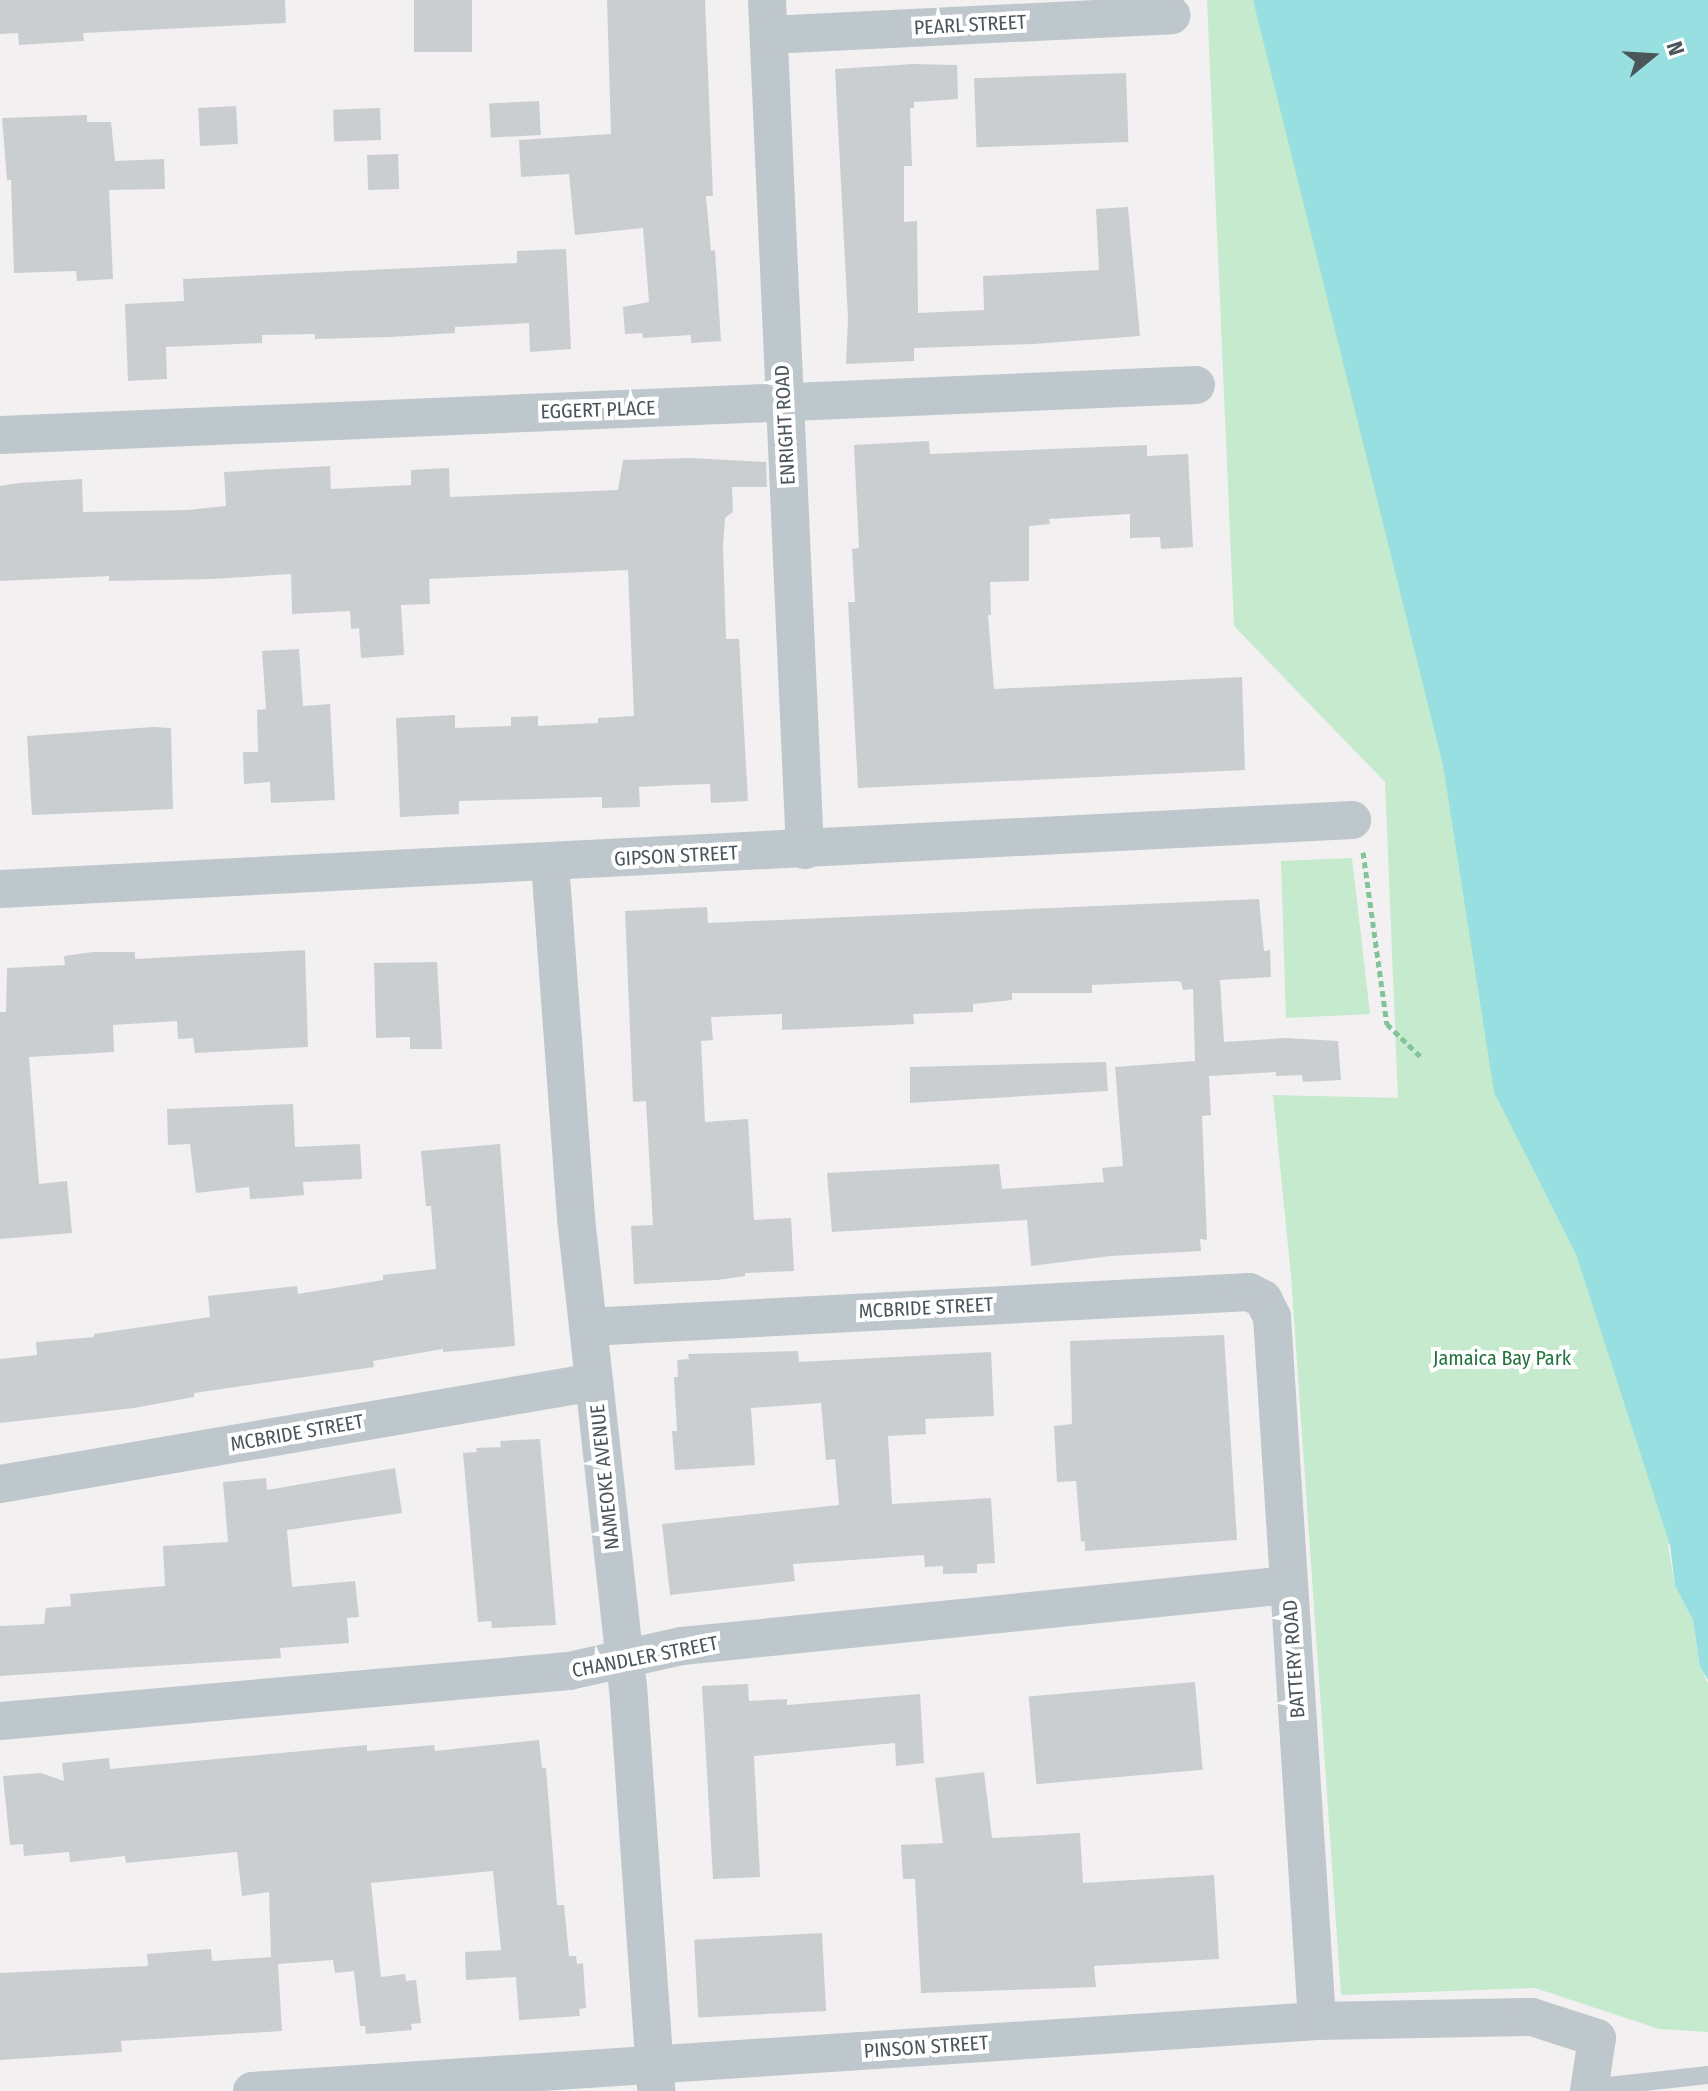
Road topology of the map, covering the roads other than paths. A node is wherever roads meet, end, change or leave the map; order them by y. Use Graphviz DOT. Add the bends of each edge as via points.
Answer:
graph roads {
  1 [pos="1172,15"];
  2 [pos="768,17"];
  3 [pos="1196,385"];
  4 [pos="784,402"];
  5 [pos="0,435"];
  6 [pos="1352,820"];
  7 [pos="805,850"];
  8 [pos="550,863"];
  9 [pos="0,889"];
  10 [pos="1263,1299"];
  11 [pos="588,1327"];
  12 [pos="594,1382"];
  13 [pos="0,1484"];
  14 [pos="1289,1585"];
  15 [pos="625,1659"];
  16 [pos="0,1721"];
  17 [pos="1317,2021"];
  18 [pos="1708,2075"];
  19 [pos="655,2078"];
  20 [pos="1589,2089"];
  21 [pos="252,2091"];
  1 -- 2 [label="street, PEARL STREET"];
  2 -- 4 [label="street, ENRIGHT ROAD"];
  3 -- 4 [label="street, EGGERT PLACE"];
  4 -- 5 [label="street, EGGERT PLACE"];
  4 -- 7 [label="street, ENRIGHT ROAD"];
  6 -- 7 [label="street, GIPSON STREET"];
  7 -- 8 [label="street, GIPSON STREET"];
  8 -- 9 [label="street, GIPSON STREET"];
  8 -- 11 [label="street, NAMEOKE AVENUE"];
  10 -- 11 [label="street, MCBRIDE STREET" via="1249,1292"];
  10 -- 14 [label="street, BATTERY ROAD" via="1272,1317"];
  11 -- 12 [label="street, NAMEOKE AVENUE"];
  12 -- 13 [label="street, MCBRIDE STREET"];
  12 -- 15 [label="street, NAMEOKE AVENUE"];
  14 -- 15 [label="street, CHANDLER STREET" via="682,1646"];
  14 -- 17 [label="street, BATTERY ROAD"];
  15 -- 16 [label="street, CHANDLER STREET" via="569,1671"];
  15 -- 19 [label="street, NAMEOKE AVENUE"];
  17 -- 19 [label="street, PINSON STREET"];
  17 -- 20 [label="street, PINSON STREET" via="1532,2017 1597,2038"];
  18 -- 20 [label="lane"];
  19 -- 21 [label="street, PINSON STREET"];
}
